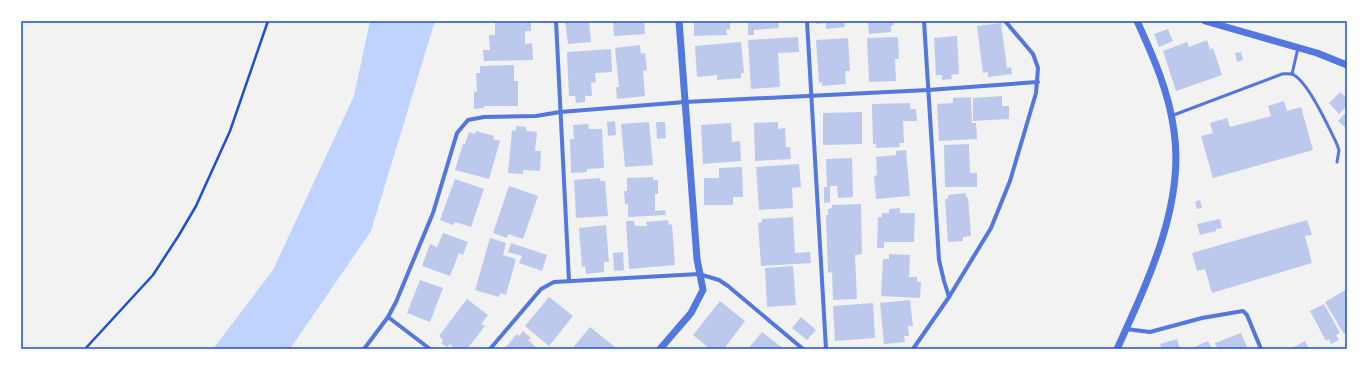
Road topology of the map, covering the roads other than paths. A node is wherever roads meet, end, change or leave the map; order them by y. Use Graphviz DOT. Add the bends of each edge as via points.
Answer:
graph roads {
  1 [pos="556,21"];
  2 [pos="679,21"];
  3 [pos="807,21"];
  4 [pos="924,21"];
  5 [pos="1005,21"];
  6 [pos="1137,21"];
  7 [pos="1205,21"];
  8 [pos="1298,47"];
  9 [pos="1347,65"];
  10 [pos="1292,74"];
  11 [pos="1038,82"];
  12 [pos="928,90"];
  13 [pos="812,96"];
  14 [pos="685,102"];
  15 [pos="560,112"];
  16 [pos="1171,116"];
  17 [pos="1337,162"];
  18 [pos="699,274"];
  19 [pos="569,281"];
  20 [pos="949,297"];
  21 [pos="388,317"];
  22 [pos="1126,329"];
  23 [pos="364,349"];
  24 [pos="430,349"];
  25 [pos="490,349"];
  26 [pos="660,349"];
  27 [pos="803,349"];
  28 [pos="826,349"];
  29 [pos="913,349"];
  30 [pos="1117,349"];
  31 [pos="1261,349"];
  1 -- 15 [label="street"];
  2 -- 14 [label="street"];
  3 -- 13 [label="street"];
  4 -- 12 [label="street"];
  5 -- 11 [label="street" via="1033,54 1038,68"];
  6 -- 16 [label="street" via="1160,76"];
  7 -- 8 [label="street"];
  8 -- 9 [label="street"];
  8 -- 10 [label="lane"];
  10 -- 16 [label="lane" via="1282,74"];
  10 -- 17 [label="lane" via="1306,86 1336,142 1339,150"];
  11 -- 12 [label="street"];
  11 -- 20 [label="street" via="1010,181 991,228"];
  12 -- 13 [label="street"];
  12 -- 20 [label="street" via="939,260"];
  13 -- 14 [label="street"];
  13 -- 28 [label="street"];
  14 -- 15 [label="street"];
  14 -- 18 [label="street"];
  15 -- 19 [label="street"];
  15 -- 21 [label="street" via="536,116 484,117 465,122 457,133 428,227"];
  16 -- 22 [label="street" via="1176,145 1171,203 1150,272"];
  18 -- 19 [label="street"];
  18 -- 26 [label="street" via="703,290 691,313"];
  18 -- 27 [label="street" via="719,280 728,286"];
  19 -- 25 [label="street" via="554,282 541,289"];
  20 -- 29 [label="street"];
  21 -- 23 [label="street"];
  21 -- 24 [label="street"];
  22 -- 30 [label="street"];
  22 -- 31 [label="street" via="1150,332 1202,318 1243,311"];
}
